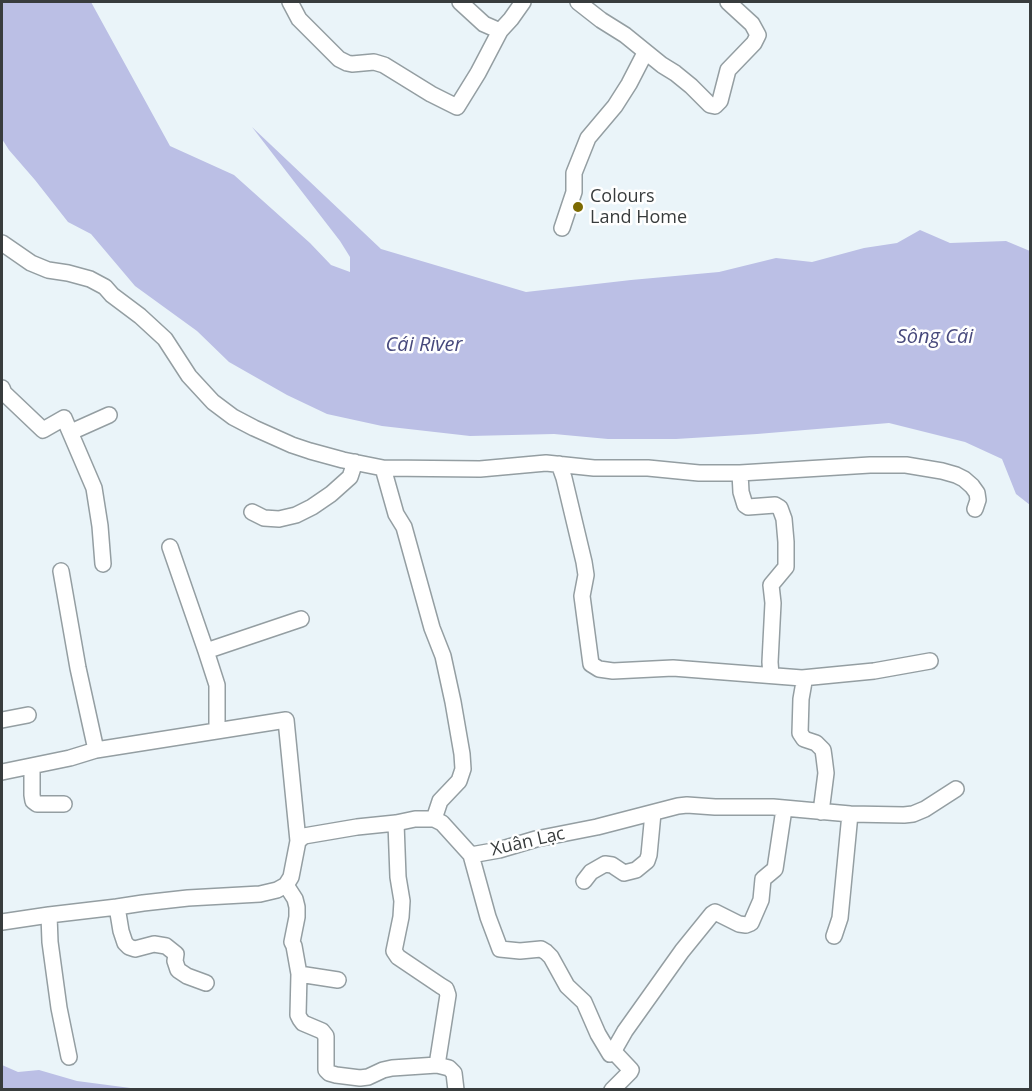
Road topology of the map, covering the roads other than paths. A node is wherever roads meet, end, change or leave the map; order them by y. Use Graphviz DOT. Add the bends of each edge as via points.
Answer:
graph roads {
  1 [pos="290,2"];
  2 [pos="460,2"];
  3 [pos="523,2"];
  4 [pos="578,2"];
  5 [pos="728,2"];
  6 [pos="500,31"];
  7 [pos="645,53"];
  8 [pos="562,228"];
  9 [pos="2,243"];
  10 [pos="2,388"];
  11 [pos="109,415"];
  12 [pos="71,432"];
  13 [pos="355,462"];
  14 [pos="559,464"];
  15 [pos="383,468"];
  16 [pos="740,473"];
  17 [pos="975,509"];
  18 [pos="252,512"];
  19 [pos="170,547"];
  20 [pos="103,564"];
  21 [pos="61,571"];
  22 [pos="301,619"];
  23 [pos="206,651"];
  24 [pos="930,661"];
  25 [pos="771,675"];
  26 [pos="802,678"];
  27 [pos="28,715"];
  28 [pos="2,720"];
  29 [pos="217,731"];
  30 [pos="96,750"];
  31 [pos="32,766"];
  32 [pos="2,772"];
  33 [pos="956,789"];
  34 [pos="64,804"];
  35 [pos="784,809"];
  36 [pos="821,812"];
  37 [pos="652,813"];
  38 [pos="850,814"];
  39 [pos="434,819"];
  40 [pos="396,823"];
  41 [pos="298,841"];
  42 [pos="471,855"];
  43 [pos="584,881"];
  44 [pos="286,885"];
  45 [pos="117,907"];
  46 [pos="49,915"];
  47 [pos="2,922"];
  48 [pos="834,936"];
  49 [pos="299,974"];
  50 [pos="338,980"];
  51 [pos="206,983"];
  52 [pos="615,1053"];
  53 [pos="69,1057"];
  54 [pos="437,1065"];
  55 [pos="456,1089"];
  56 [pos="612,1089"];
  1 -- 6 [label="street" via="299,19 339,59 352,64 384,65 457,107"];
  2 -- 6 [label="street" via="484,24"];
  3 -- 6 [label="street"];
  4 -- 7 [label="street"];
  5 -- 7 [label="street" via="753,24 758,35 728,70 715,106"];
  7 -- 8 [label="street" via="615,106 588,138 574,173 574,192"];
  9 -- 13 [label="street" via="31,263 105,287 165,339 189,376 233,417 291,445"];
  10 -- 12 [label="street" via="43,430 64,418"];
  11 -- 12 [label="street"];
  12 -- 20 [label="street" via="94,488"];
  13 -- 15 [label="street"];
  13 -- 18 [label="street" via="350,477 296,515 264,518"];
  14 -- 15 [label="street" via="480,469"];
  14 -- 16 [label="street" via="699,474"];
  14 -- 25 [label="street" via="584,562 582,596 594,667 613,671 673,668"];
  15 -- 39 [label="street" via="445,666 462,754 459,781 440,801"];
  16 -- 17 [label="street" via="906,465 956,475 977,493"];
  16 -- 25 [label="street" via="745,505 778,506 784,519 786,567 771,585"];
  19 -- 23 [label="street"];
  21 -- 30 [label="street"];
  22 -- 23 [label="street"];
  23 -- 29 [label="street" via="216,685"];
  24 -- 26 [label="street"];
  25 -- 26 [label="street"];
  26 -- 36 [label="street" via="800,733 823,750 824,757"];
  27 -- 28 [label="street"];
  29 -- 30 [label="street"];
  29 -- 41 [label="street" via="286,720"];
  30 -- 31 [label="street"];
  31 -- 32 [label="street"];
  31 -- 34 [label="street" via="33,801"];
  33 -- 38 [label="street, Xuân Lạc" via="913,814"];
  35 -- 36 [label="street, Xuân Lạc"];
  35 -- 37 [label="street, Xuân Lạc" via="687,805"];
  35 -- 52 [label="street" via="775,869 763,879 761,900 751,923 739,924 716,912 712,914 625,1031"];
  36 -- 38 [label="street, Xuân Lạc"];
  37 -- 42 [label="street, Xuân Lạc"];
  37 -- 43 [label="street" via="648,861 624,873 605,864"];
  38 -- 48 [label="street" via="840,918"];
  39 -- 40 [label="street"];
  39 -- 42 [label="street, Xuân Lạc"];
  40 -- 41 [label="street" via="310,834"];
  40 -- 54 [label="street" via="402,901 394,951 446,989"];
  41 -- 44 [label="street"];
  42 -- 52 [label="street" via="500,950 546,952 567,986 584,1002 610,1054"];
  44 -- 45 [label="street" via="260,894"];
  44 -- 49 [label="street" via="296,899 292,942"];
  45 -- 46 [label="street"];
  45 -- 51 [label="street" via="121,932 129,947 166,946 176,954 178,970"];
  46 -- 47 [label="street"];
  46 -- 53 [label="street" via="59,1008"];
  49 -- 50 [label="street"];
  49 -- 54 [label="street" via="298,1015 303,1023 326,1036 325,1064 329,1073 360,1078 392,1068"];
  52 -- 56 [label="street" via="631,1070"];
  54 -- 55 [label="street" via="454,1073"];
}
